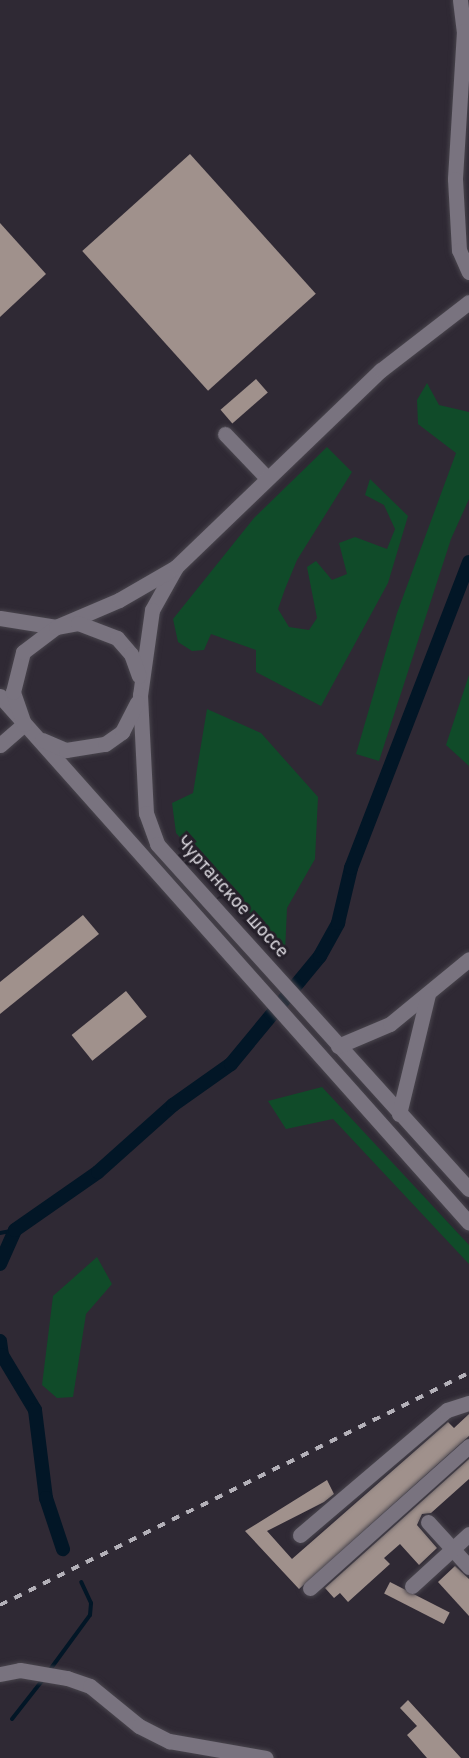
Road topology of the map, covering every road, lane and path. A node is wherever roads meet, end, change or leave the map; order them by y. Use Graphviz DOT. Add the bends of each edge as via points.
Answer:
graph roads {
  1 [pos="460,0"];
  2 [pos="469,272"];
  3 [pos="469,302"];
  4 [pos="225,434"];
  5 [pos="267,478"];
  6 [pos="176,567"];
  7 [pos="0,618"];
  8 [pos="56,627"];
  9 [pos="140,695"];
  10 [pos="0,696"];
  11 [pos="27,727"];
  12 [pos="0,745"];
  13 [pos="469,959"];
  14 [pos="428,994"];
  15 [pos="338,1046"];
  16 [pos="399,1114"];
  17 [pos="469,1189"];
  18 [pos="469,1223"];
  19 [pos="469,1403"];
  20 [pos="469,1446"];
  21 [pos="428,1522"];
  22 [pos="300,1534"];
  23 [pos="469,1534"];
  24 [pos="453,1549"];
  25 [pos="469,1567"];
  26 [pos="412,1586"];
  27 [pos="310,1588"];
  28 [pos="0,1674"];
  29 [pos="266,1758"];
  1 -- 2 [label="street" via="464,31 455,179 459,250"];
  3 -- 5 [label="street" via="381,370"];
  4 -- 5 [label="street"];
  5 -- 6 [label="street"];
  6 -- 8 [label="street" via="119,600"];
  6 -- 9 [label="street, Чуртанское шоссе" via="152,610"];
  7 -- 8 [label="street"];
  8 -- 9 [label="street" via="78,623 117,638 131,654"];
  8 -- 11 [label="street" via="38,637 15,671 13,692"];
  9 -- 11 [label="street" via="122,732 86,750 56,746"];
  9 -- 15 [label="street, Чуртанское шоссе" via="146,813 157,844"];
  10 -- 11 [label="street"];
  11 -- 12 [label="street"];
  11 -- 18 [label="street" via="254,987"];
  13 -- 14 [label="street"];
  14 -- 15 [label="street" via="390,1024"];
  14 -- 16 [label="street"];
  15 -- 16 [label="street, Чуртанское шоссе"];
  16 -- 17 [label="street, Чуртанское шоссе"];
  19 -- 22 [label="street" via="447,1410"];
  20 -- 27 [label="street"];
  21 -- 24 [label="street"];
  23 -- 24 [label="street"];
  24 -- 25 [label="street"];
  24 -- 26 [label="street"];
  28 -- 29 [label="street" via="32,1671 66,1678 90,1686 139,1726 169,1741"];
}
